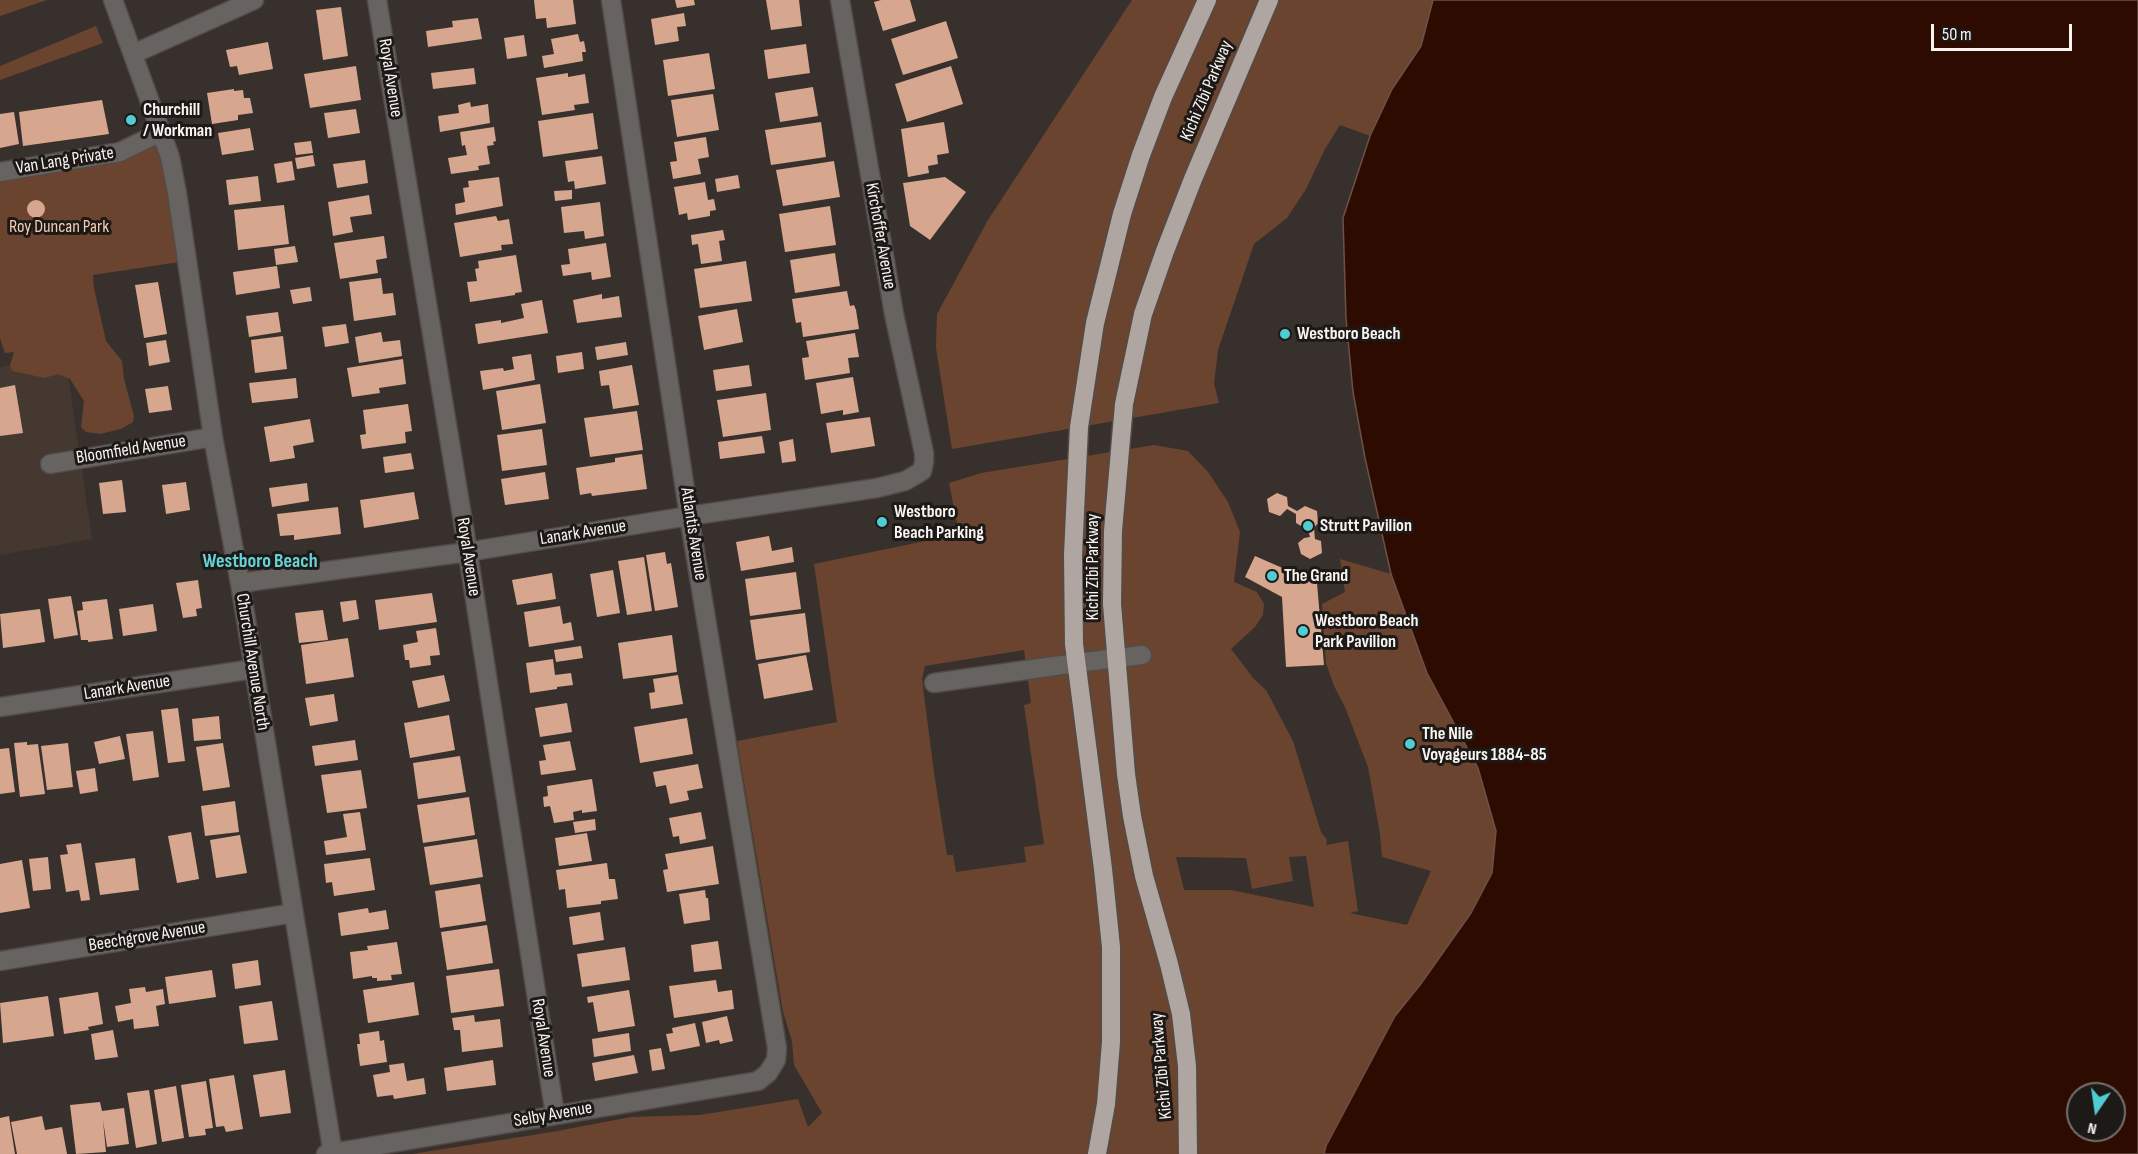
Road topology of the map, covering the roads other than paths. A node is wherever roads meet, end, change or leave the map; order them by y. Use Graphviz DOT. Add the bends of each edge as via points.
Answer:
graph roads {
  1 [pos="254,0"];
  2 [pos="377,0"];
  3 [pos="611,0"];
  4 [pos="840,0"];
  5 [pos="1207,0"];
  6 [pos="1269,0"];
  7 [pos="116,9"];
  8 [pos="133,54"];
  9 [pos="161,132"];
  10 [pos="0,172"];
  11 [pos="213,437"];
  12 [pos="50,464"];
  13 [pos="922,471"];
  14 [pos="689,516"];
  15 [pos="467,552"];
  16 [pos="240,584"];
  17 [pos="1142,655"];
  18 [pos="1116,657"];
  19 [pos="1076,663"];
  20 [pos="253,669"];
  21 [pos="934,683"];
  22 [pos="0,707"];
  23 [pos="294,913"];
  24 [pos="0,961"];
  25 [pos="773,1066"];
  26 [pos="555,1115"];
  27 [pos="330,1153"];
  28 [pos="1097,1154"];
  29 [pos="1188,1154"];
  1 -- 8 [label="street"];
  2 -- 15 [label="street, Royal Avenue"];
  3 -- 14 [label="street, Atlantis Avenue"];
  4 -- 13 [label="street, Kirchoffer Avenue" via="894,314 924,453"];
  5 -- 19 [label="highway, Kichi Zībī Parkway" via="1163,97 1125,204 1095,323 1076,463 1072,585"];
  6 -- 18 [label="highway, Kichi Zībī Parkway" via="1193,179 1154,282 1134,351 1122,422 1112,558"];
  7 -- 8 [label="street, Churchill Avenue North"];
  8 -- 9 [label="street, Churchill Avenue North"];
  9 -- 10 [label="street, Van Lang Private" via="120,152"];
  9 -- 11 [label="street, Churchill Avenue North" via="177,193"];
  11 -- 12 [label="street, Bloomfield Avenue"];
  11 -- 16 [label="street, Churchill Avenue North"];
  13 -- 14 [label="street, Lanark Avenue" via="905,481 877,488"];
  14 -- 15 [label="street, Lanark Avenue"];
  14 -- 25 [label="street, Atlantis Avenue" via="777,1048"];
  15 -- 16 [label="street, Lanark Avenue"];
  15 -- 26 [label="street, Royal Avenue"];
  16 -- 20 [label="street, Churchill Avenue North"];
  17 -- 18 [label="street"];
  18 -- 19 [label="street"];
  18 -- 29 [label="highway, Kichi Zībī Parkway" via="1132,816 1182,1024 1187,1066"];
  19 -- 21 [label="street"];
  19 -- 28 [label="highway, Kichi Zībī Parkway" via="1111,947 1111,1042"];
  20 -- 22 [label="street, Lanark Avenue"];
  20 -- 23 [label="street, Churchill Avenue North"];
  23 -- 24 [label="street, Beechgrove Avenue"];
  23 -- 27 [label="street, Churchill Avenue North"];
  25 -- 26 [label="street, Selby Avenue" via="758,1081"];
  26 -- 27 [label="street, Selby Avenue"];
}
